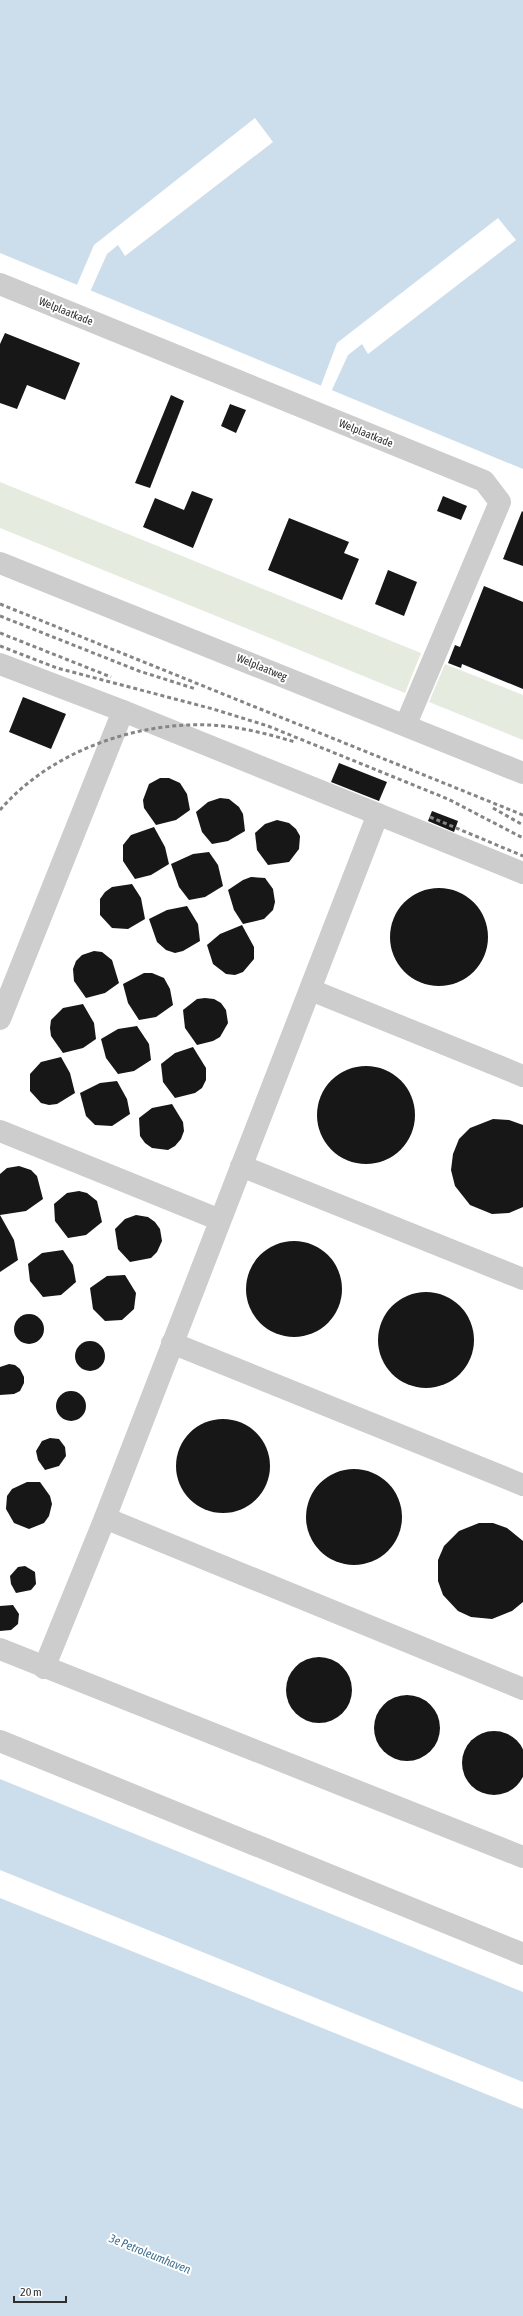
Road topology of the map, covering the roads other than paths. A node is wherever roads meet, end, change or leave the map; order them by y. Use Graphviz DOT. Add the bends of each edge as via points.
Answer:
graph roads {
  1 [pos="0,284"];
  2 [pos="0,562"];
  3 [pos="0,664"];
  4 [pos="123,711"];
  5 [pos="406,724"];
  6 [pos="523,773"];
  7 [pos="378,814"];
  8 [pos="523,873"];
  9 [pos="311,990"];
  10 [pos="0,1019"];
  11 [pos="523,1076"];
  12 [pos="0,1131"];
  13 [pos="241,1166"];
  14 [pos="220,1220"];
  15 [pos="523,1280"];
  16 [pos="172,1343"];
  17 [pos="523,1484"];
  18 [pos="105,1518"];
  19 [pos="0,1649"];
  20 [pos="44,1668"];
  21 [pos="523,1689"];
  22 [pos="0,1741"];
  23 [pos="523,1857"];
  24 [pos="523,1954"];
  1 -- 5 [label="street, Welplaatkade" via="71,309 317,409 484,481 500,502"];
  2 -- 5 [label="street, Welplaatweg"];
  3 -- 4 [label="street"];
  4 -- 7 [label="street"];
  4 -- 10 [label="street"];
  5 -- 6 [label="street, Welplaatweg"];
  7 -- 8 [label="street"];
  7 -- 9 [label="street"];
  9 -- 11 [label="street"];
  9 -- 13 [label="street"];
  12 -- 14 [label="street"];
  13 -- 14 [label="street"];
  13 -- 15 [label="street"];
  14 -- 16 [label="street"];
  16 -- 17 [label="street"];
  16 -- 18 [label="street"];
  18 -- 20 [label="street"];
  18 -- 21 [label="street"];
  19 -- 20 [label="street"];
  20 -- 23 [label="street"];
  22 -- 24 [label="street"];
}
